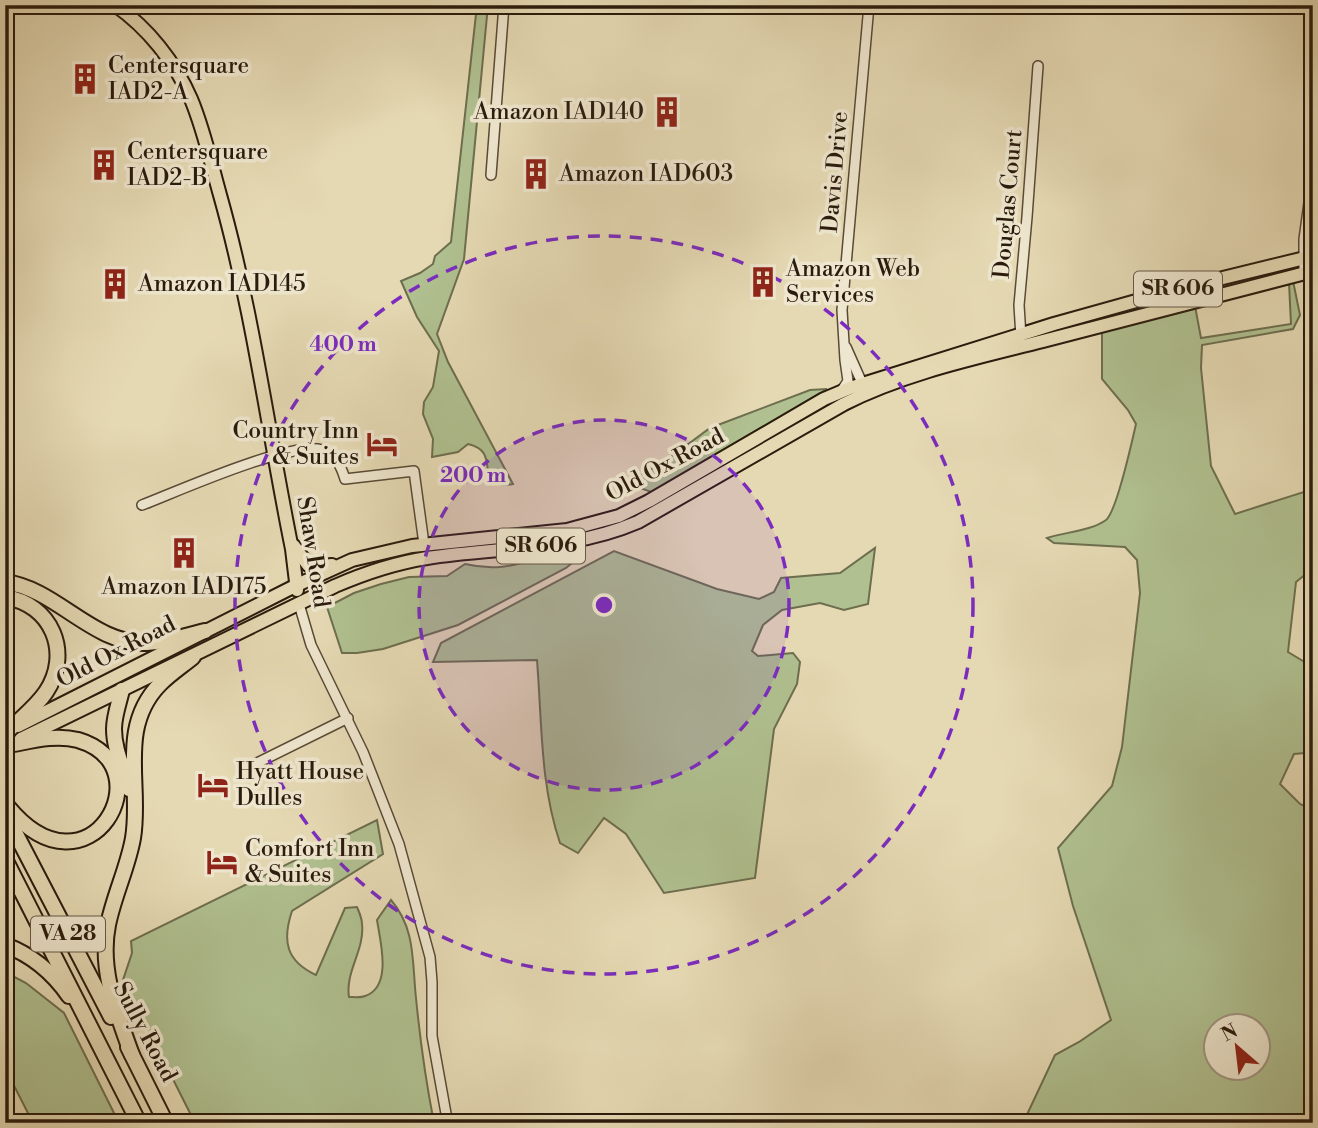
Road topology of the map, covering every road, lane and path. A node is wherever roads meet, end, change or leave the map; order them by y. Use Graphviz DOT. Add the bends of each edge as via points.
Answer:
graph roads {
  1 [pos="505,5"];
  2 [pos="869,5"];
  3 [pos="123,7"];
  4 [pos="1038,66"];
  5 [pos="1313,174"];
  6 [pos="491,175"];
  7 [pos="1308,257"];
  8 [pos="1309,272"];
  9 [pos="1022,339"];
  10 [pos="844,342"];
  11 [pos="862,383"];
  12 [pos="840,391"];
  13 [pos="851,401"];
  14 [pos="275,457"];
  15 [pos="142,505"];
  16 [pos="290,539"];
  17 [pos="424,544"];
  18 [pos="346,563"];
  19 [pos="5,582"];
  20 [pos="297,585"];
  21 [pos="5,597"];
  22 [pos="299,604"];
  23 [pos="205,631"];
  24 [pos="193,657"];
  25 [pos="122,690"];
  26 [pos="348,718"];
  27 [pos="7,739"];
  28 [pos="251,766"];
  29 [pos="5,804"];
  30 [pos="5,813"];
  31 [pos="135,818"];
  32 [pos="5,859"];
  33 [pos="5,945"];
  34 [pos="96,1038"];
  35 [pos="132,1055"];
  36 [pos="447,1119"];
  37 [pos="139,1123"];
  38 [pos="166,1123"];
  1 -- 6 [label="street"];
  2 -- 10 [label="street, Davis Drive" via="842,310"];
  3 -- 14 [label="main road, Shaw Road" via="172,64 191,99 241,274"];
  4 -- 9 [label="street, Douglas Court" via="1019,305"];
  5 -- 7 [label="street"];
  7 -- 8 [label="street"];
  7 -- 9 [label="main road, Old Ox Road / SR 606" via="1190,286"];
  8 -- 9 [label="main road, Old Ox Road / SR 606"];
  9 -- 11 [label="main road, Old Ox Road / SR 606"];
  9 -- 13 [label="main road, Old Ox Road / SR 606"];
  10 -- 11 [label="street, Davis Drive"];
  10 -- 12 [label="street, Davis Drive" via="848,381"];
  11 -- 12 [label="main road, Old Ox Road / SR 606"];
  11 -- 13 [label="main road"];
  12 -- 17 [label="main road, Old Ox Road / SR 606" via="619,516 567,530"];
  13 -- 22 [label="main road, Old Ox Road / SR 606" via="616,531 551,545 405,562 350,580"];
  14 -- 15 [label="street" via="236,467"];
  14 -- 16 [label="main road, Shaw Road"];
  14 -- 17 [label="street" via="322,450 334,456 345,479 414,471"];
  16 -- 18 [label="main road" via="308,565"];
  16 -- 20 [label="main road, Shaw Road"];
  17 -- 18 [label="main road, Old Ox Road / SR 606"];
  18 -- 20 [label="main road, Old Ox Road / SR 606"];
  19 -- 23 [label="highway" via="32,590 121,639 147,643"];
  20 -- 22 [label="main road, Shaw Road"];
  20 -- 23 [label="main road, Old Ox Road / SR 606"];
  20 -- 25 [label="main road" via="281,601 143,670"];
  21 -- 27 [label="highway" via="25,603 47,619 58,651 47,691"];
  22 -- 24 [label="main road, Old Ox Road / SR 606"];
  22 -- 26 [label="street, Shaw Road" via="311,645"];
  23 -- 27 [label="main road, Old Ox Road / SR 606"];
  24 -- 25 [label="main road, Old Ox Road / SR 606"];
  24 -- 31 [label="highway" via="159,685 139,715 133,746"];
  25 -- 27 [label="main road, Old Ox Road / SR 606"];
  25 -- 31 [label="highway" via="114,729"];
  26 -- 28 [label="street"];
  26 -- 36 [label="street, Shaw Road" via="389,817 430,957 432,1036"];
  27 -- 29 [label="highway" via="58,738 91,745 112,770 117,799 105,824 72,841 45,837"];
  30 -- 35 [label="highway, Sully Road / VA 28"];
  31 -- 35 [label="highway" via="108,925 106,956 113,1000"];
  32 -- 34 [label="highway, Sully Road / VA 28"];
  33 -- 34 [label="highway" via="32,958 51,975"];
  34 -- 37 [label="highway, Sully Road / VA 28"];
  35 -- 38 [label="highway, Sully Road / VA 28"];
}
